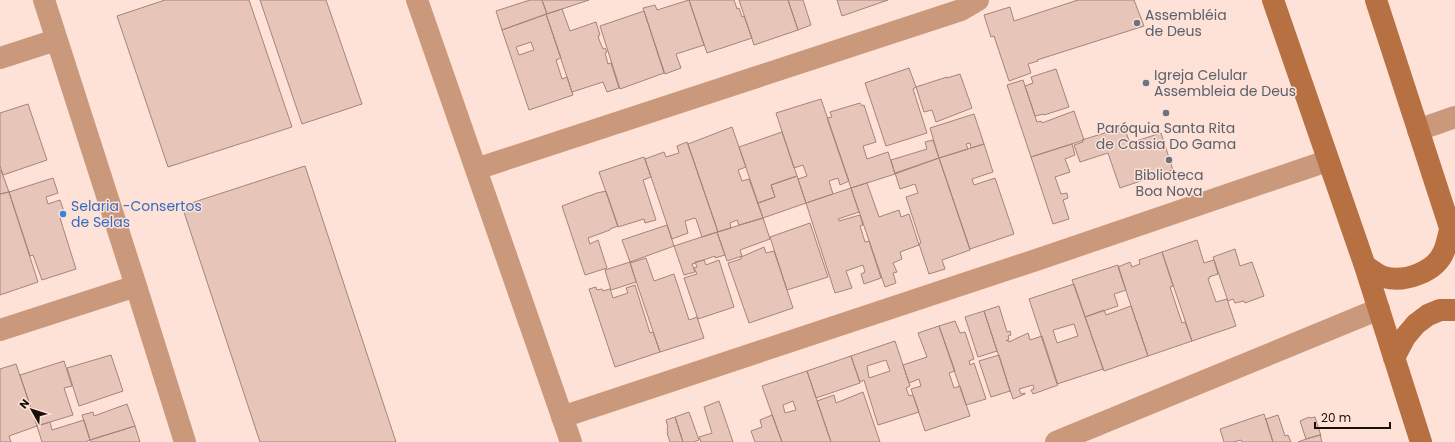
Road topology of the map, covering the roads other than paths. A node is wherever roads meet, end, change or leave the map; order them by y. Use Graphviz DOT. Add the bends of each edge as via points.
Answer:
graph roads {
  1 [pos="44,0"];
  2 [pos="417,0"];
  3 [pos="978,0"];
  4 [pos="1273,0"];
  5 [pos="1376,0"];
  6 [pos="56,40"];
  7 [pos="0,58"];
  8 [pos="1455,117"];
  9 [pos="1418,130"];
  10 [pos="1327,161"];
  11 [pos="476,169"];
  12 [pos="1452,236"];
  13 [pos="1365,266"];
  14 [pos="136,286"];
  15 [pos="1379,310"];
  16 [pos="1455,310"];
  17 [pos="0,330"];
  18 [pos="1394,358"];
  19 [pos="562,417"];
  20 [pos="185,442"];
  21 [pos="571,442"];
  22 [pos="1056,442"];
  23 [pos="1421,442"];
  1 -- 6 [label="street"];
  2 -- 11 [label="street"];
  3 -- 11 [label="street" via="961,10"];
  4 -- 10 [label="main road"];
  5 -- 9 [label="main road"];
  6 -- 7 [label="street"];
  6 -- 14 [label="street"];
  8 -- 9 [label="street"];
  9 -- 12 [label="main road"];
  10 -- 13 [label="main road"];
  10 -- 19 [label="street" via="1032,262"];
  11 -- 19 [label="street"];
  12 -- 13 [label="main road" via="1436,263 1407,279 1383,276"];
  13 -- 15 [label="main road"];
  14 -- 17 [label="street"];
  14 -- 20 [label="street"];
  15 -- 18 [label="main road"];
  15 -- 22 [label="street"];
  16 -- 18 [label="main road" via="1440,310 1416,324 1405,337"];
  18 -- 23 [label="main road"];
  19 -- 21 [label="street"];
}
